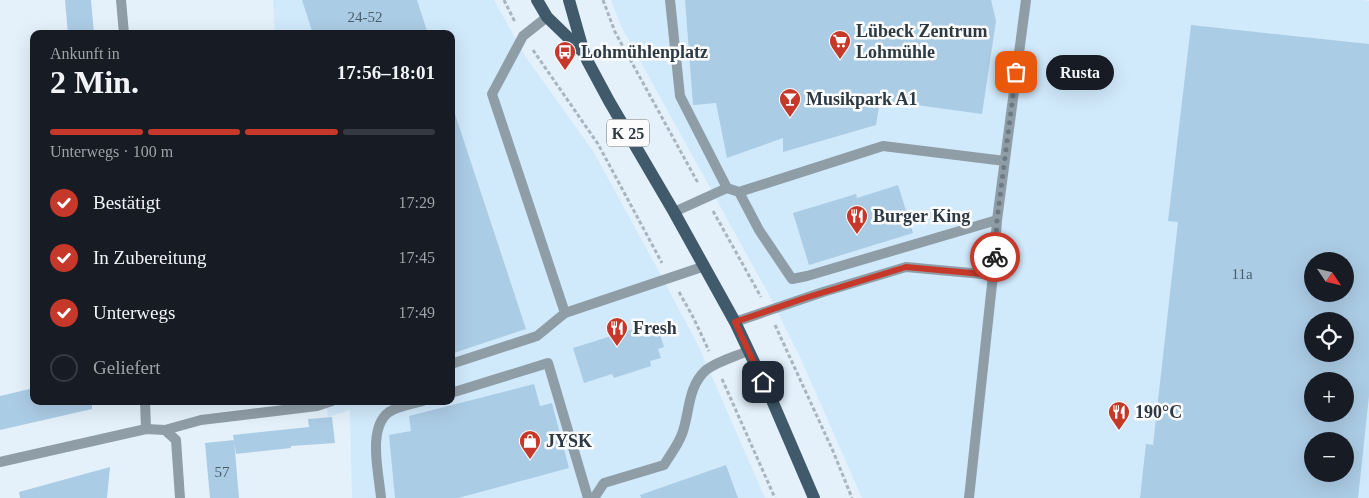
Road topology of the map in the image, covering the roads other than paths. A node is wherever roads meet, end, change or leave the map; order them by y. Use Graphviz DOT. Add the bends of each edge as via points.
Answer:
graph roads {
  1 [pos="121,0"];
  2 [pos="537,0"];
  3 [pos="569,0"];
  4 [pos="670,0"];
  5 [pos="1026,0"];
  6 [pos="548,17"];
  7 [pos="124,30"];
  8 [pos="584,53"];
  9 [pos="1005,161"];
  10 [pos="727,188"];
  11 [pos="739,192"];
  12 [pos="674,212"];
  13 [pos="997,220"];
  14 [pos="705,266"];
  15 [pos="993,275"];
  16 [pos="565,313"];
  17 [pos="735,322"];
  18 [pos="748,351"];
  19 [pos="455,363"];
  20 [pos="455,392"];
  21 [pos="145,405"];
  22 [pos="319,405"];
  23 [pos="410,405"];
  24 [pos="146,429"];
  25 [pos="165,430"];
  26 [pos="0,462"];
  27 [pos="180,498"];
  28 [pos="381,498"];
  29 [pos="588,498"];
  30 [pos="594,498"];
  31 [pos="814,498"];
  32 [pos="969,498"];
  1 -- 7 [label="street"];
  2 -- 6 [label="main road, K 25"];
  3 -- 8 [label="main road, K 25"];
  4 -- 10 [label="street" via="680,96"];
  5 -- 9 [label="street"];
  6 -- 8 [label="main road, K 25"];
  6 -- 16 [label="street" via="523,36 492,94"];
  8 -- 12 [label="main road, K 25"];
  9 -- 11 [label="street" via="883,146"];
  9 -- 13 [label="street"];
  10 -- 11 [label="street"];
  10 -- 12 [label="street"];
  11 -- 13 [label="street" via="792,280"];
  12 -- 14 [label="main road, K 25"];
  13 -- 15 [label="street"];
  14 -- 16 [label="street"];
  14 -- 17 [label="main road, K 25"];
  15 -- 17 [label="street" via="906,267"];
  15 -- 32 [label="street"];
  16 -- 19 [label="street" via="536,336"];
  17 -- 18 [label="main road, K 25"];
  18 -- 30 [label="street" via="716,364 695,383 682,435 664,464 604,483"];
  18 -- 31 [label="main road, K 25"];
  20 -- 29 [label="street" via="548,363"];
  21 -- 24 [label="street"];
  22 -- 25 [label="street" via="202,420"];
  23 -- 28 [label="street" via="391,411 382,419 376,434"];
  24 -- 25 [label="street"];
  24 -- 26 [label="street"];
  25 -- 27 [label="street" via="176,440"];
}
